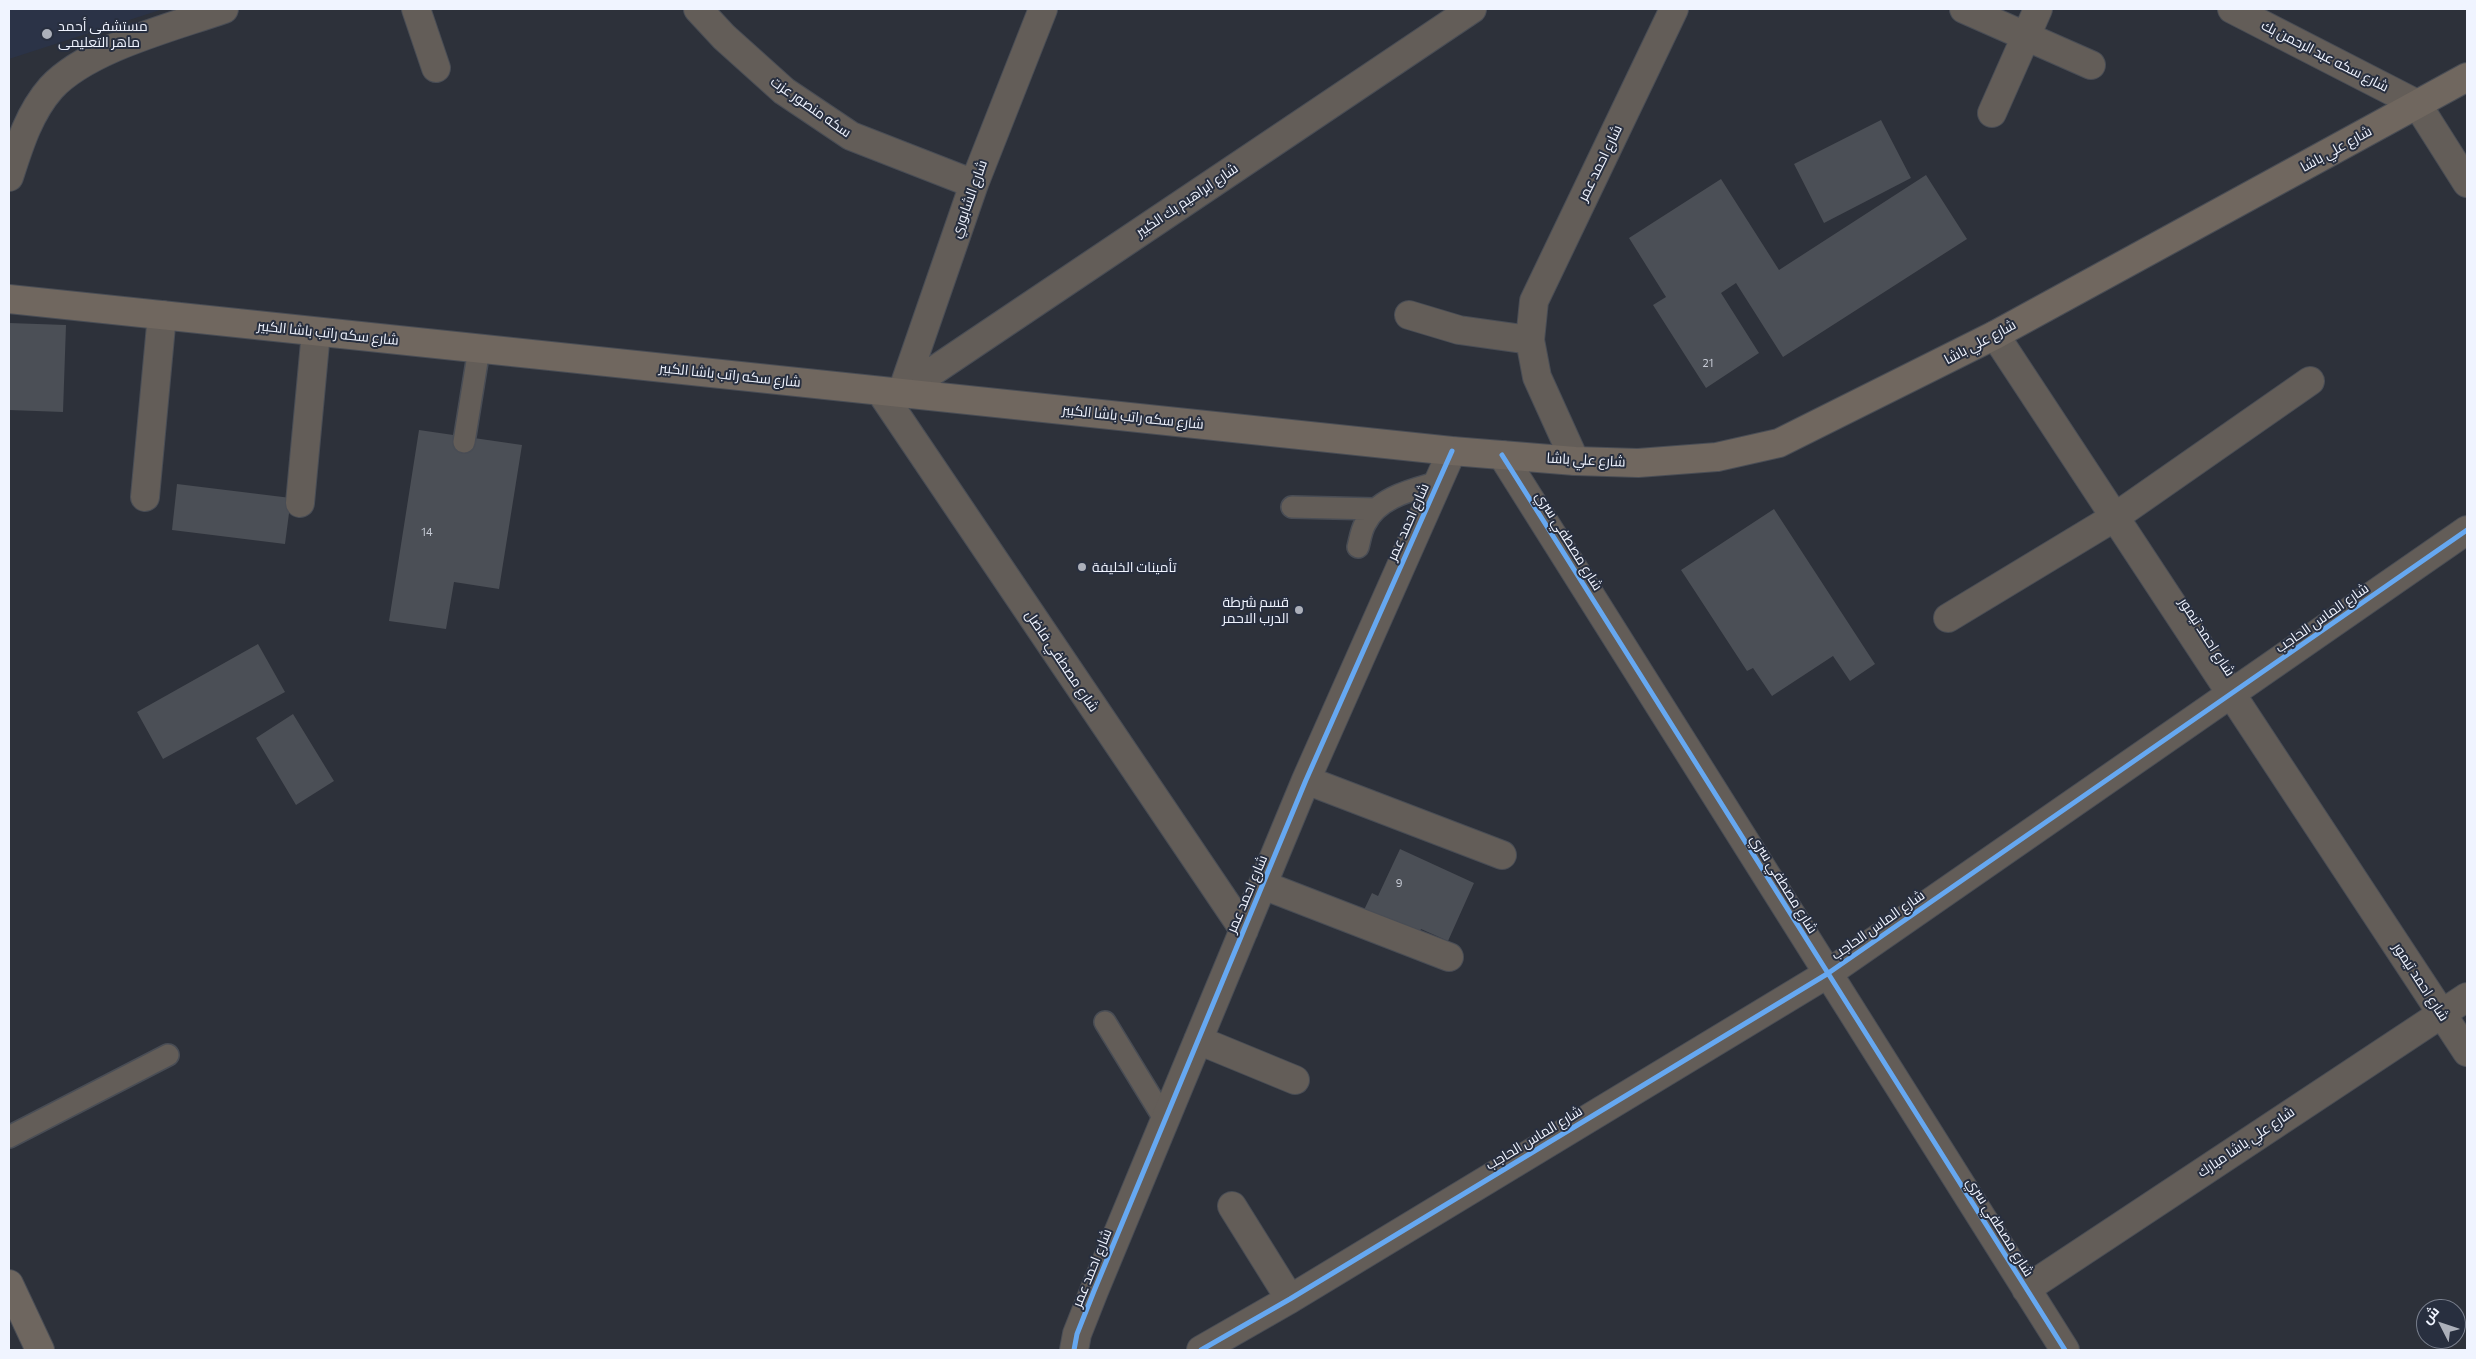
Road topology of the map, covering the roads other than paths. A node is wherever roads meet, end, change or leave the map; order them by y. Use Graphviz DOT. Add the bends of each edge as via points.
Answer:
graph roads {
  1 [pos="224,9"];
  2 [pos="416,9"];
  3 [pos="698,9"];
  4 [pos="1043,9"];
  5 [pos="1472,9"];
  6 [pos="1674,9"];
  7 [pos="1964,9"];
  8 [pos="2038,9"];
  9 [pos="2232,9"];
  10 [pos="2026,36"];
  11 [pos="2091,65"];
  12 [pos="436,68"];
  13 [pos="2467,77"];
  14 [pos="2417,104"];
  15 [pos="1992,113"];
  16 [pos="9,177"];
  17 [pos="2467,183"];
  18 [pos="974,184"];
  19 [pos="9,300"];
  20 [pos="162,315"];
  21 [pos="1410,315"];
  22 [pos="316,332"];
  23 [pos="1995,335"];
  24 [pos="1530,340"];
  25 [pos="479,349"];
  26 [pos="2310,380"];
  27 [pos="891,392"];
  28 [pos="464,442"];
  29 [pos="1452,451"];
  30 [pos="1502,454"];
  31 [pos="1575,461"];
  32 [pos="1439,482"];
  33 [pos="145,497"];
  34 [pos="300,503"];
  35 [pos="1292,507"];
  36 [pos="1376,509"];
  37 [pos="2115,517"];
  38 [pos="2467,530"];
  39 [pos="1358,547"];
  40 [pos="1948,618"];
  41 [pos="2232,695"];
  42 [pos="1306,780"];
  43 [pos="1502,855"];
  44 [pos="1263,885"];
  45 [pos="1244,930"];
  46 [pos="1449,957"];
  47 [pos="1827,974"];
  48 [pos="2467,997"];
  49 [pos="2441,1012"];
  50 [pos="1104,1022"];
  51 [pos="1198,1040"];
  52 [pos="2467,1052"];
  53 [pos="168,1055"];
  54 [pos="1295,1080"];
  55 [pos="1165,1120"];
  56 [pos="9,1137"];
  57 [pos="1232,1206"];
  58 [pos="9,1284"];
  59 [pos="2026,1289"];
  60 [pos="1290,1299"];
  61 [pos="40,1350"];
  62 [pos="1074,1350"];
  63 [pos="1201,1350"];
  64 [pos="2065,1350"];
  1 -- 16 [label="street" via="87,60 52,88 26,126"];
  2 -- 12 [label="street"];
  3 -- 18 [label="street, سكه منصور عزت" via="784,92 851,136"];
  4 -- 18 [label="street, شارع الشابوري"];
  5 -- 27 [label="street, شارع ابراهيم بك الكبير"];
  6 -- 24 [label="street, شارع احمد عمر" via="1534,301"];
  7 -- 10 [label="street"];
  8 -- 10 [label="street"];
  9 -- 14 [label="street, شارع سكه عبد الرحمن بك"];
  10 -- 11 [label="street"];
  10 -- 15 [label="street"];
  13 -- 14 [label="main road, شارع علي باشا"];
  14 -- 17 [label="street"];
  14 -- 23 [label="main road, شارع علي باشا"];
  18 -- 27 [label="street, شارع الشابوري"];
  19 -- 20 [label="main road, شارع سكه راتب باشا الكبير"];
  20 -- 22 [label="main road, شارع سكه راتب باشا الكبير"];
  20 -- 33 [label="street"];
  21 -- 24 [label="street" via="1459,330"];
  22 -- 25 [label="main road, شارع سكه راتب باشا الكبير"];
  22 -- 34 [label="street"];
  23 -- 31 [label="main road, شارع علي باشا" via="1778,443 1717,457 1638,463"];
  23 -- 37 [label="street, شارع احمد تيمور"];
  24 -- 31 [label="street, شارع احمد عمر" via="1537,377"];
  25 -- 27 [label="main road, شارع سكه راتب باشا الكبير"];
  25 -- 28 [label="lane"];
  26 -- 37 [label="street"];
  27 -- 29 [label="main road, شارع سكه راتب باشا الكبير"];
  27 -- 45 [label="street, شارع مصطفي فاضل"];
  29 -- 30 [label="main road, شارع علي باشا"];
  29 -- 32 [label="street, شارع احمد عمر"];
  30 -- 31 [label="main road, شارع علي باشا"];
  30 -- 47 [label="street, شارع مصطفي سري"];
  32 -- 36 [label="lane" via="1400,493"];
  32 -- 42 [label="street, شارع احمد عمر"];
  35 -- 36 [label="lane"];
  36 -- 39 [label="lane" via="1365,524"];
  37 -- 40 [label="street"];
  37 -- 41 [label="street, شارع احمد تيمور"];
  38 -- 41 [label="street, شارع الماس الحاجب"];
  41 -- 47 [label="street, شارع الماس الحاجب"];
  41 -- 49 [label="street, شارع احمد تيمور"];
  42 -- 43 [label="street"];
  42 -- 44 [label="street, شارع احمد عمر"];
  44 -- 45 [label="street, شارع احمد عمر"];
  44 -- 46 [label="street"];
  45 -- 51 [label="street, شارع احمد عمر"];
  47 -- 59 [label="street, شارع مصطفي سري"];
  47 -- 60 [label="street, شارع الماس الحاجب"];
  48 -- 49 [label="street, شارع علي باشا مبارك"];
  49 -- 52 [label="street, شارع احمد تيمور"];
  49 -- 59 [label="street, شارع علي باشا مبارك"];
  50 -- 55 [label="lane"];
  51 -- 54 [label="street"];
  51 -- 55 [label="street, شارع احمد عمر"];
  53 -- 56 [label="lane"];
  55 -- 62 [label="street, شارع احمد عمر" via="1077,1334"];
  57 -- 60 [label="street"];
  58 -- 61 [label="main road"];
  59 -- 64 [label="street, شارع مصطفي سري"];
  60 -- 63 [label="street, شارع الماس الحاجب"];
}
